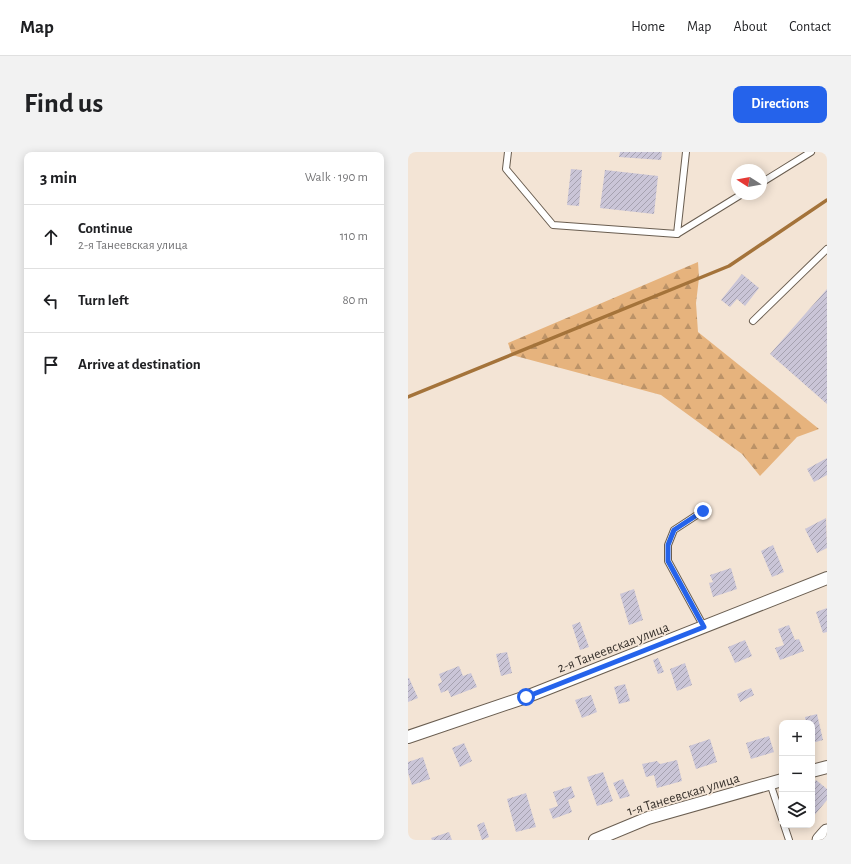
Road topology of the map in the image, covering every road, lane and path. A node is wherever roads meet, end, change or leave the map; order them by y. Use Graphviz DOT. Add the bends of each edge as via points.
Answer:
graph roads {
  1 [pos="508,152"];
  2 [pos="686,152"];
  3 [pos="811,152"];
  4 [pos="767,179"];
  5 [pos="732,200"];
  6 [pos="678,234"];
  7 [pos="827,249"];
  8 [pos="753,320"];
  9 [pos="703,511"];
  10 [pos="827,578"];
  11 [pos="704,627"];
  12 [pos="408,737"];
  13 [pos="827,767"];
  14 [pos="815,770"];
  15 [pos="779,781"];
  16 [pos="770,783"];
  17 [pos="779,810"];
  18 [pos="785,828"];
  19 [pos="827,832"];
  20 [pos="595,840"];
  21 [pos="789,840"];
  22 [pos="820,840"];
  1 -- 6 [label="lane" via="506,169 553,225"];
  2 -- 6 [label="lane"];
  3 -- 4 [label="lane"];
  5 -- 6 [label="lane"];
  7 -- 8 [label="lane"];
  9 -- 11 [label="lane" via="674,530 668,545 668,561"];
  10 -- 11 [label="street, 2-я Танеевская улица"];
  11 -- 12 [label="street, 2-я Танеевская улица" via="526,697"];
  13 -- 14 [label="street"];
  15 -- 16 [label="street, 1-я Танеевская улица"];
  16 -- 17 [label="lane"];
  16 -- 20 [label="street, 1-я Танеевская улица" via="648,818"];
  18 -- 21 [label="lane"];
  19 -- 22 [label="street"];
}
